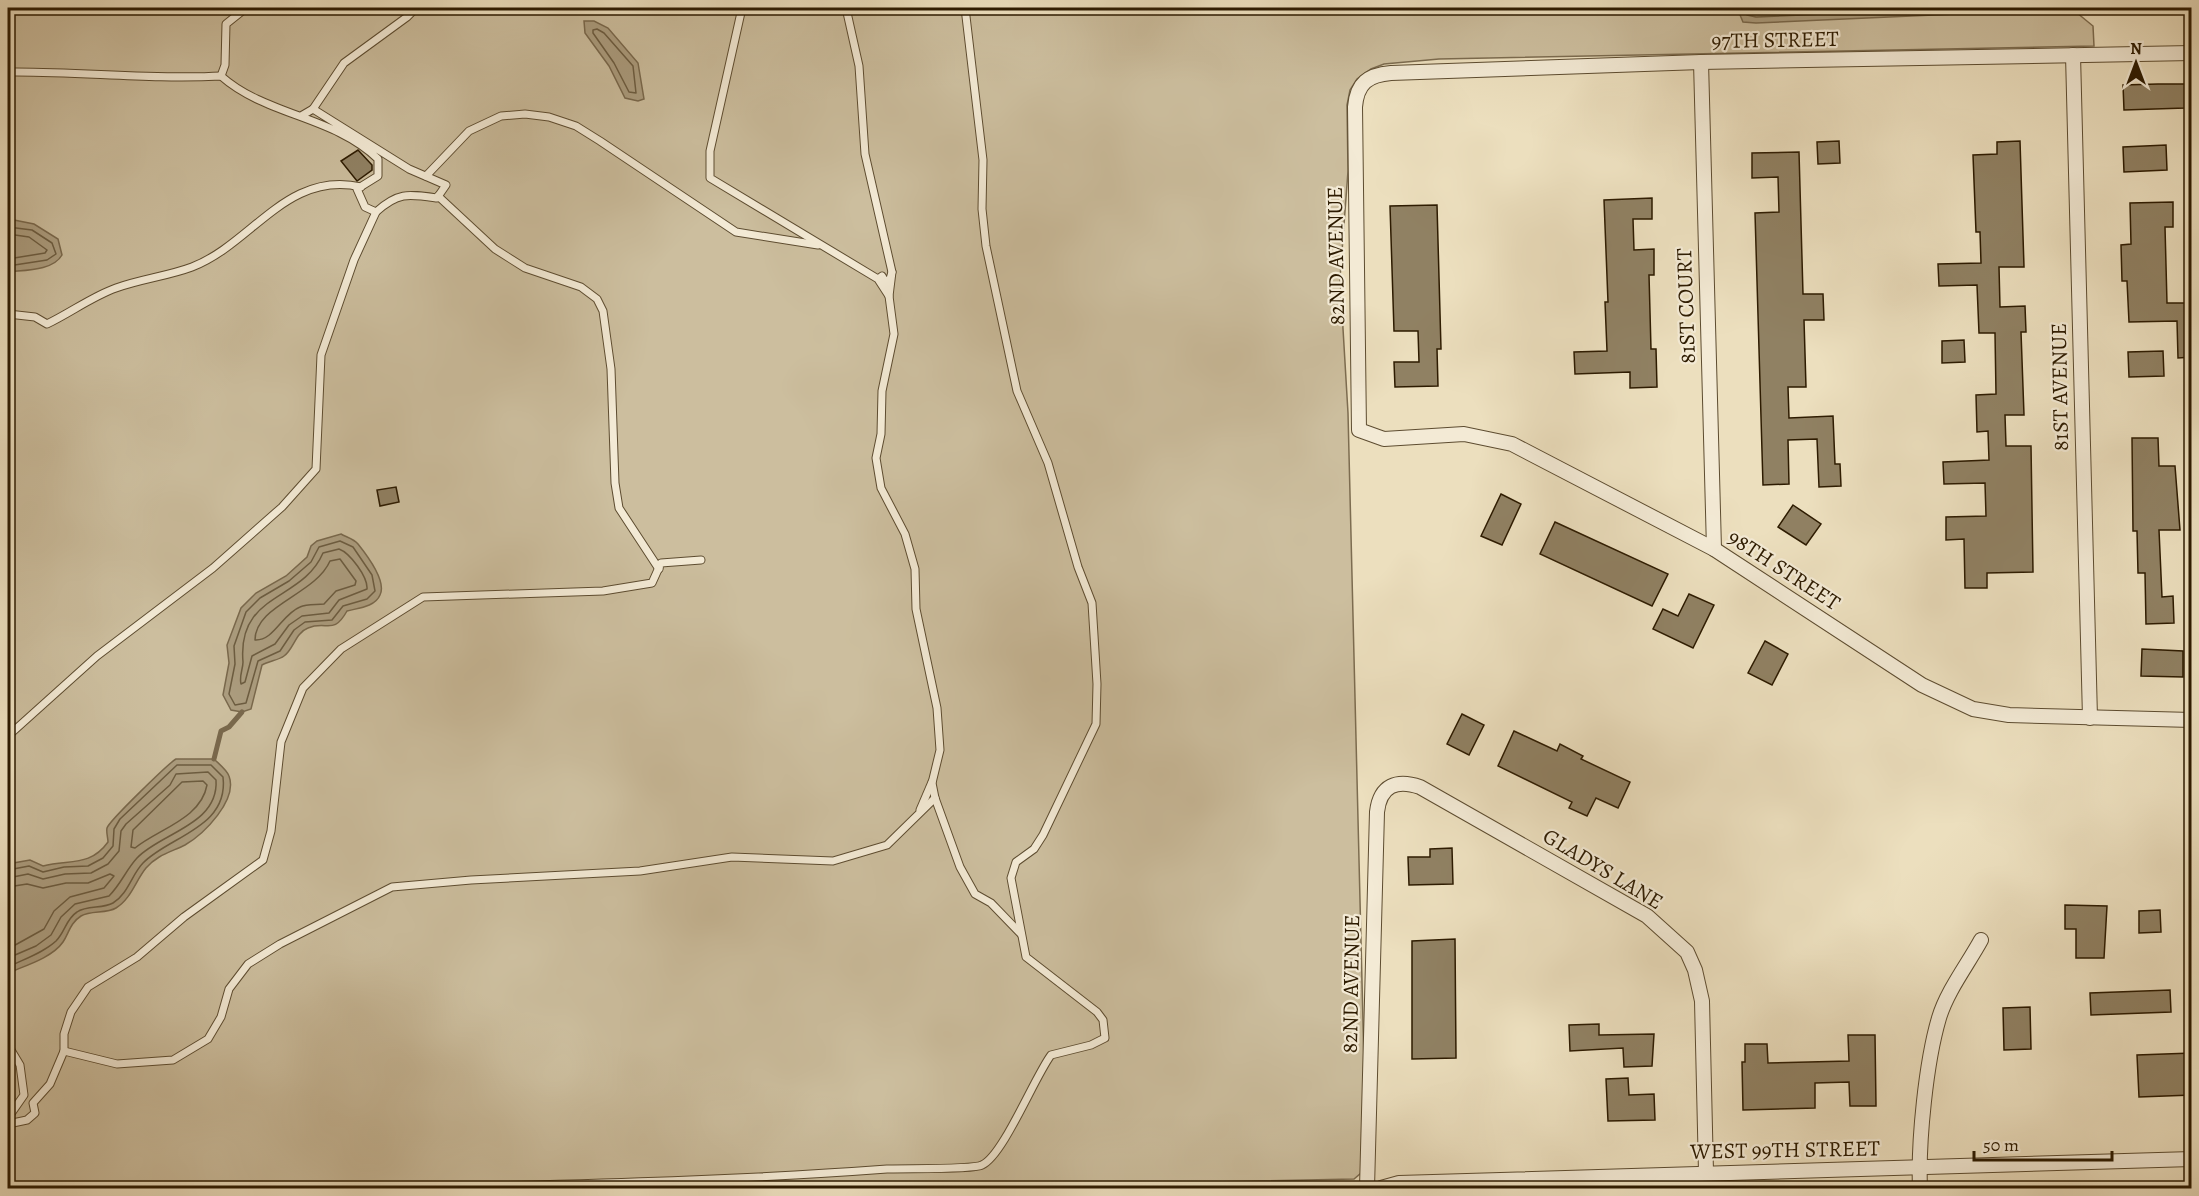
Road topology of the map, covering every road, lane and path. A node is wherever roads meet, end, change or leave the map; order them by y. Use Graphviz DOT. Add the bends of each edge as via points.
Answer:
graph roads {
  1 [pos="246,8"];
  2 [pos="416,8"];
  3 [pos="742,8"];
  4 [pos="846,8"];
  5 [pos="965,8"];
  6 [pos="2192,53"];
  7 [pos="2073,56"];
  8 [pos="1701,62"];
  9 [pos="8,72"];
  10 [pos="221,76"];
  11 [pos="1362,84"];
  12 [pos="313,109"];
  13 [pos="301,116"];
  14 [pos="426,176"];
  15 [pos="361,187"];
  16 [pos="438,196"];
  17 [pos="376,212"];
  18 [pos="818,245"];
  19 [pos="892,272"];
  20 [pos="878,279"];
  21 [pos="890,296"];
  22 [pos="8,314"];
  23 [pos="1359,430"];
  24 [pos="1714,549"];
  25 [pos="701,560"];
  26 [pos="659,569"];
  27 [pos="2090,718"];
  28 [pos="2192,720"];
  29 [pos="8,736"];
  30 [pos="933,779"];
  31 [pos="1389,786"];
  32 [pos="935,798"];
  33 [pos="918,815"];
  34 [pos="1023,936"];
  35 [pos="1981,940"];
  36 [pos="8,1045"];
  37 [pos="64,1051"];
  38 [pos="8,1118"];
  39 [pos="8,1124"];
  40 [pos="2192,1159"];
  41 [pos="1919,1168"];
  42 [pos="1706,1172"];
  43 [pos="410,1188"];
  44 [pos="1367,1188"];
  45 [pos="1381,1188"];
  46 [pos="1920,1188"];
  1 -- 10 [label="lane" via="226,24"];
  2 -- 12 [label="lane" via="344,63"];
  3 -- 18 [label="lane" via="710,151 710,178"];
  4 -- 19 [label="lane" via="859,66 865,154"];
  5 -- 34 [label="lane" via="983,160 986,246 1017,391 1048,463 1092,603 1096,645 1096,724 1043,835 1034,849 1016,862 1011,878"];
  6 -- 7 [label="street, 97TH STREET"];
  7 -- 8 [label="street, 97TH STREET"];
  7 -- 27 [label="street, 81ST AVENUE"];
  8 -- 11 [label="street, 97TH STREET" via="1391,73 1368,78"];
  8 -- 24 [label="street, 81ST COURT"];
  9 -- 10 [label="lane"];
  10 -- 13 [label="lane" via="239,92"];
  11 -- 23 [label="street, 82ND AVENUE" via="1354,107"];
  12 -- 13 [label="lane"];
  12 -- 14 [label="lane" via="409,170"];
  13 -- 15 [label="lane" via="346,134 378,159 378,177"];
  14 -- 16 [label="lane" via="446,185"];
  14 -- 18 [label="lane" via="469,131 501,116 549,117 584,131 736,231"];
  15 -- 17 [label="lane" via="357,189 365,207"];
  15 -- 22 [label="lane" via="340,182 291,198 193,267 115,288 47,324 35,317"];
  16 -- 17 [label="lane" via="391,198"];
  16 -- 26 [label="lane" via="495,249 525,268 581,287 597,299 603,311 611,369 615,483 620,508"];
  17 -- 29 [label="lane" via="350,271 321,355 316,469 282,507 213,568 97,656"];
  18 -- 20 [label="lane"];
  19 -- 20 [label="lane" via="888,286 882,276"];
  19 -- 21 [label="lane"];
  20 -- 21 [label="lane"];
  21 -- 30 [label="lane" via="894,334 882,391 876,458 881,488 904,534 915,569 916,609 937,708 940,750"];
  23 -- 24 [label="street, 98TH STREET" via="1384,439 1464,434 1512,444"];
  24 -- 27 [label="street, 98TH STREET" via="1954,702 2009,715"];
  25 -- 26 [label="lane" via="661,563"];
  26 -- 37 [label="lane" via="652,583 603,591 423,597 341,649 303,688 281,742 271,831 263,860 184,917 137,957 88,987 72,1012 64,1034"];
  27 -- 28 [label="street, 98TH STREET"];
  30 -- 32 [label="lane"];
  30 -- 33 [label="lane"];
  31 -- 42 [label="street, GLADYS LANE" via="1400,783 1420,787 1647,916 1687,952 1702,1001"];
  31 -- 44 [label="street, 82ND AVENUE" via="1378,800 1377,812"];
  32 -- 33 [label="lane"];
  32 -- 34 [label="lane" via="960,867 975,894 997,908"];
  33 -- 37 [label="lane" via="887,846 833,861 732,857 640,871 392,887 248,964 229,989 208,1039 173,1060 117,1064"];
  34 -- 43 [label="lane" via="1026,957 1097,1012 1103,1020 1105,1038 1051,1055 1038,1071 997,1153 981,1166 692,1182"];
  35 -- 41 [label="street" via="1939,1016 1929,1067"];
  36 -- 38 [label="lane" via="20,1065 24,1095"];
  37 -- 39 [label="lane" via="50,1084 33,1103 35,1113 27,1120"];
  40 -- 41 [label="street, WEST 99TH STREET"];
  41 -- 42 [label="street, WEST 99TH STREET"];
  41 -- 46 [label="street"];
  42 -- 45 [label="street, WEST 99TH STREET" via="1399,1183"];
}
